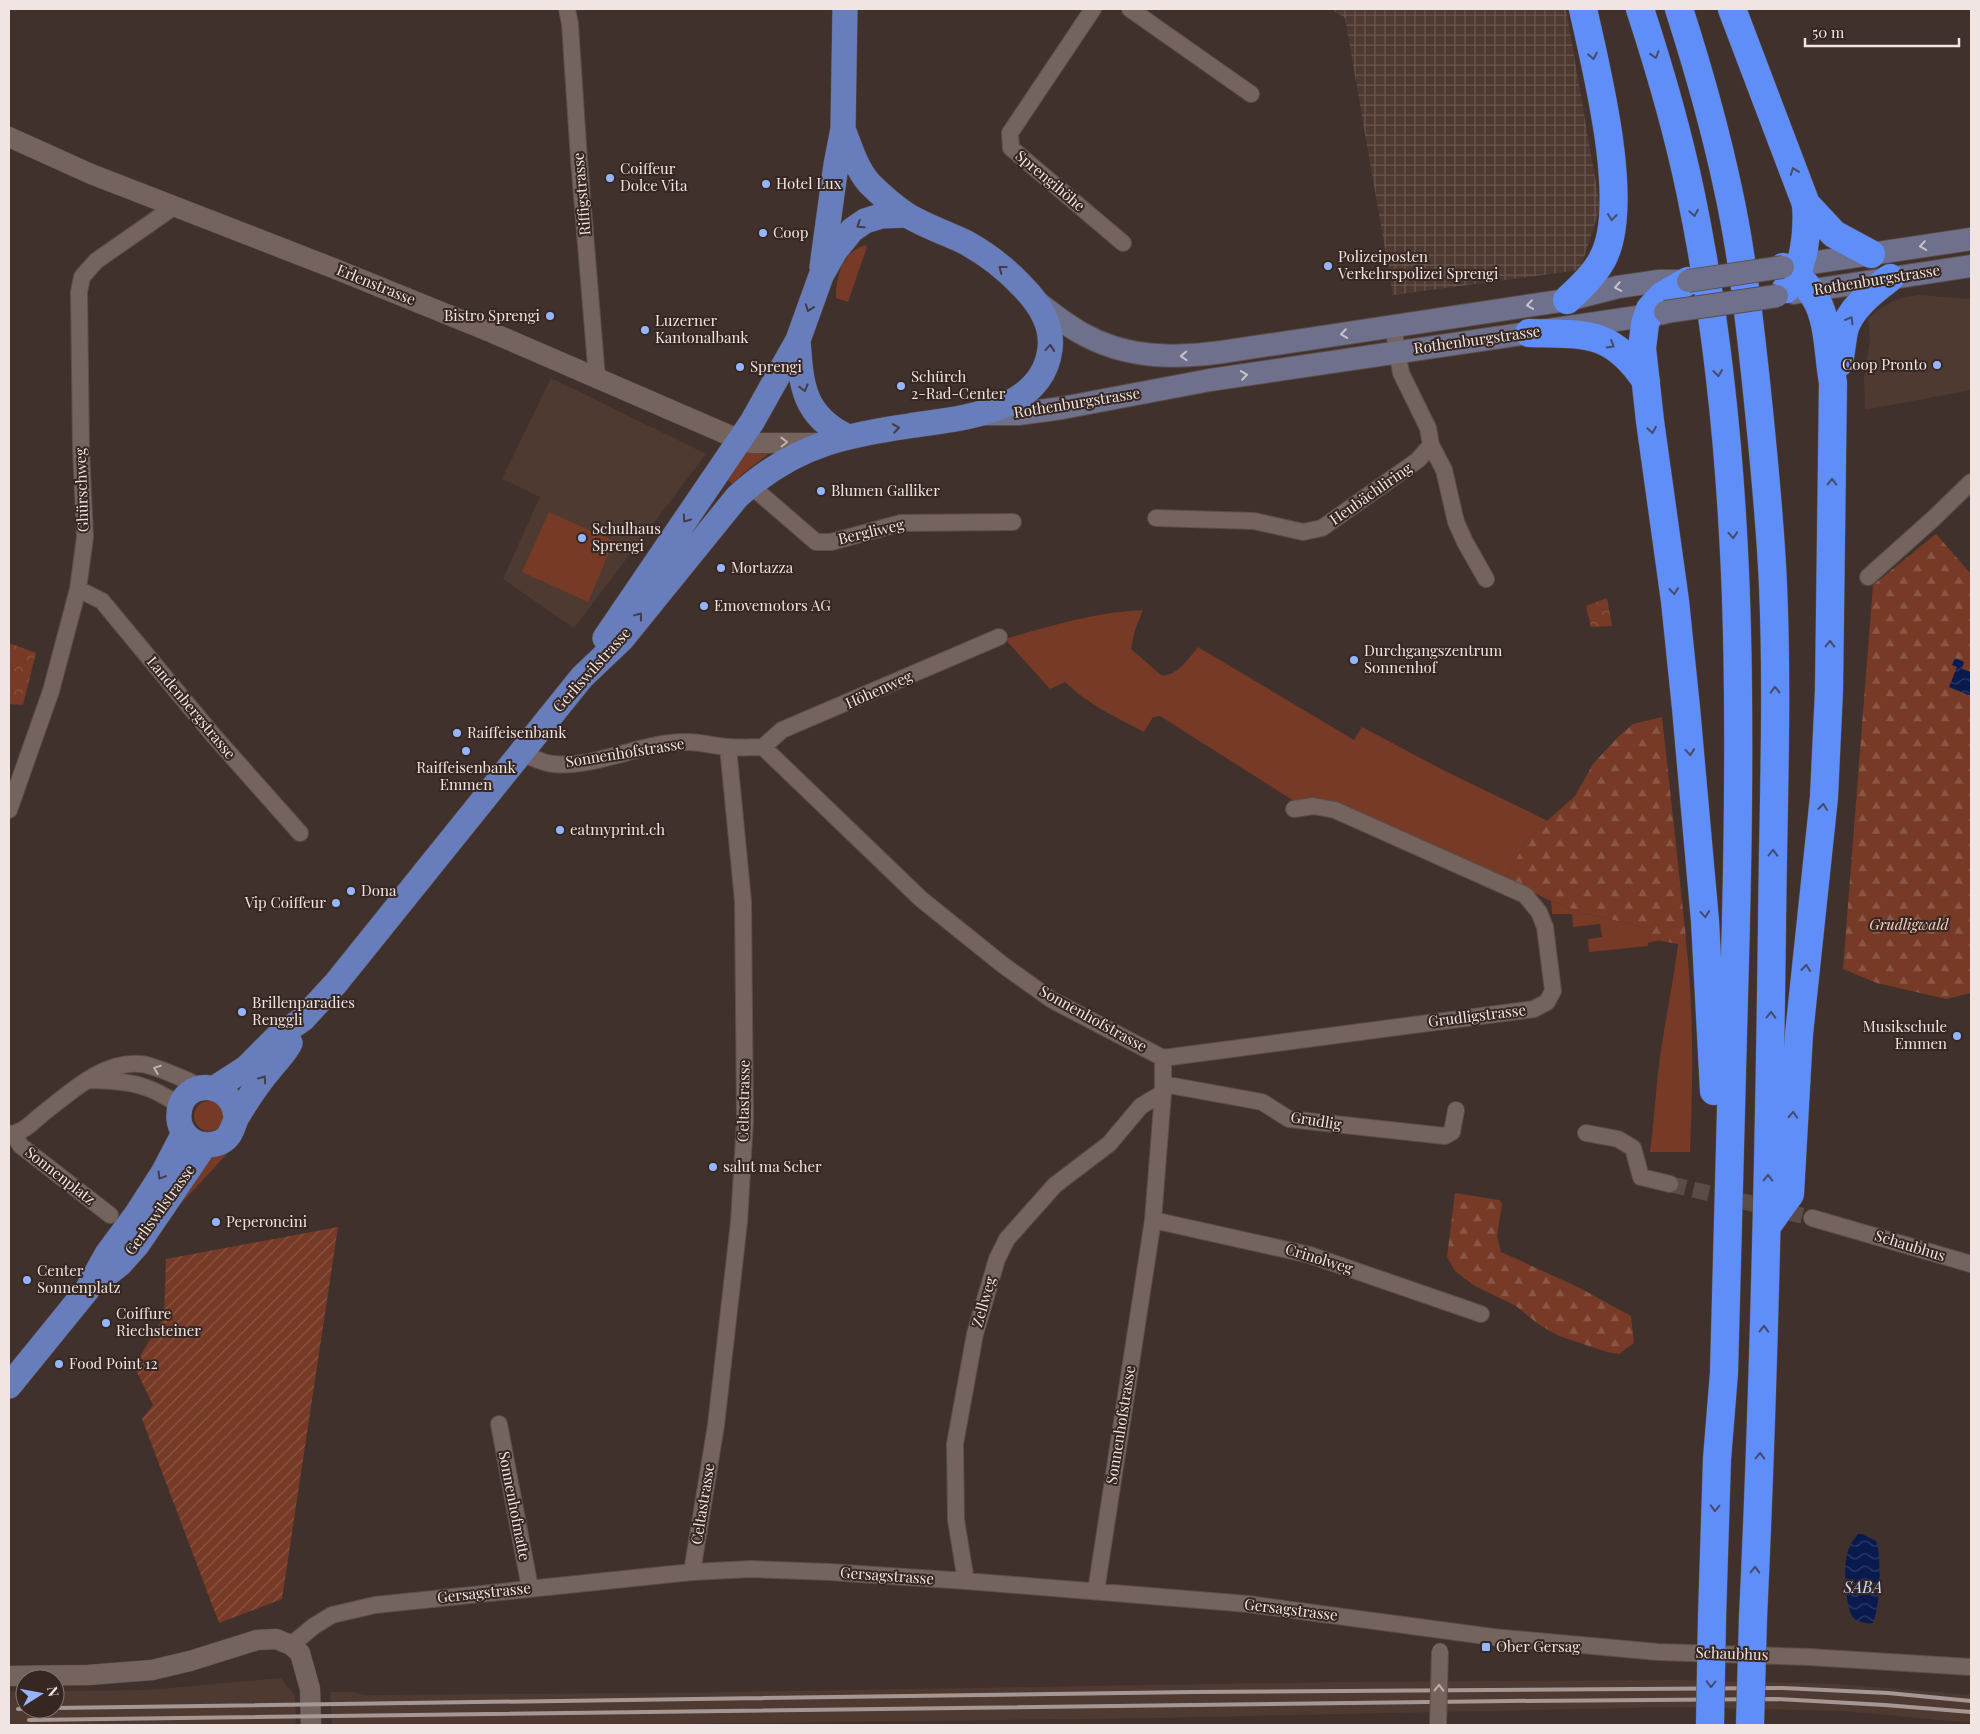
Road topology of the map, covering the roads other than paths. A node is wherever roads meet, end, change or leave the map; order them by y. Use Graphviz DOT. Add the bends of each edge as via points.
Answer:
graph roads {
  1 [pos="567,9"];
  2 [pos="845,9"];
  3 [pos="1093,9"];
  4 [pos="1130,9"];
  5 [pos="1583,9"];
  6 [pos="1640,9"];
  7 [pos="1679,9"];
  8 [pos="1732,9"];
  9 [pos="1251,94"];
  10 [pos="843,129"];
  11 [pos="9,137"];
  12 [pos="1806,204"];
  13 [pos="175,206"];
  14 [pos="907,215"];
  15 [pos="1971,240"];
  16 [pos="1123,244"];
  17 [pos="1872,254"];
  18 [pos="1971,266"];
  19 [pos="821,276"];
  20 [pos="1890,278"];
  21 [pos="1688,281"];
  22 [pos="1791,282"];
  23 [pos="1567,300"];
  24 [pos="1658,301"];
  25 [pos="1037,302"];
  26 [pos="1393,326"];
  27 [pos="1529,332"];
  28 [pos="798,340"];
  29 [pos="1396,352"];
  30 [pos="597,378"];
  31 [pos="1646,381"];
  32 [pos="1833,383"];
  33 [pos="983,414"];
  34 [pos="740,440"];
  35 [pos="838,440"];
  36 [pos="1431,445"];
  37 [pos="1971,482"];
  38 [pos="750,485"];
  39 [pos="1156,518"];
  40 [pos="1014,522"];
  41 [pos="1868,578"];
  42 [pos="1486,579"];
  43 [pos="78,589"];
  44 [pos="999,637"];
  45 [pos="582,677"];
  46 [pos="728,747"];
  47 [pos="762,747"];
  48 [pos="520,754"];
  49 [pos="1294,809"];
  50 [pos="9,810"];
  51 [pos="300,832"];
  52 [pos="303,1020"];
  53 [pos="1163,1058"];
  54 [pos="89,1080"];
  55 [pos="209,1088"];
  56 [pos="1163,1089"];
  57 [pos="180,1106"];
  58 [pos="1456,1110"];
  59 [pos="236,1119"];
  60 [pos="1586,1133"];
  61 [pos="11,1134"];
  62 [pos="194,1139"];
  63 [pos="1670,1184"];
  64 [pos="110,1216"];
  65 [pos="1812,1218"];
  66 [pos="1152,1220"];
  67 [pos="1767,1226"];
  68 [pos="1971,1264"];
  69 [pos="1481,1314"];
  70 [pos="9,1386"];
  71 [pos="499,1424"];
  72 [pos="1716,1459"];
  73 [pos="692,1572"];
  74 [pos="966,1581"];
  75 [pos="530,1588"];
  76 [pos="1096,1591"];
  77 [pos="1441,1630"];
  78 [pos="1493,1637"];
  79 [pos="291,1645"];
  80 [pos="1971,1667"];
  81 [pos="9,1676"];
  82 [pos="312,1725"];
  83 [pos="1438,1725"];
  84 [pos="1710,1725"];
  85 [pos="1750,1725"];
  1 -- 30 [label="street, Riffigstrasse"];
  2 -- 10 [label="main road"];
  3 -- 16 [label="street, Sprengihöhe" via="1010,134 1010,148"];
  4 -- 9 [label="street"];
  5 -- 23 [label="highway, one-way" via="1612,164 1614,201 1609,242 1602,260"];
  6 -- 72 [label="highway, one-way" via="1692,196 1710,302 1726,444 1737,590 1739,818 1724,1373"];
  67 -- 7 [label="highway, one-way" via="1776,739 1773,586 1747,296 1729,193"];
  12 -- 8 [label="highway, one-way"];
  10 -- 14 [label="main road" via="858,167 869,183"];
  10 -- 19 [label="main road"];
  11 -- 13 [label="street, Erlenstrasse" via="91,174"];
  12 -- 17 [label="highway" via="1834,234"];
  12 -- 22 [label="highway" via="1808,226"];
  13 -- 30 [label="street, Erlenstrasse" via="369,282"];
  13 -- 43 [label="street, Ghürschweg" via="96,261 82,277 79,292 84,537"];
  14 -- 19 [label="main road, one-way" via="881,216 852,230"];
  25 -- 14 [label="main road, Gerliswilstrasse, one-way" via="1016,280 967,243"];
  15 -- 17 [label="main road, Rothenburgstrasse, one-way"];
  17 -- 22 [label="main road, Rothenburgstrasse"];
  18 -- 20 [label="main road, Rothenburgstrasse"];
  19 -- 28 [label="main road, one-way"];
  20 -- 22 [label="main road, Rothenburgstrasse"];
  32 -- 20 [label="highway, one-way" via="1847,323 1868,296"];
  21 -- 22 [label="main road, Rothenburgstrasse, bridge"];
  21 -- 24 [label="highway"];
  22 -- 24 [label="main road, Rothenburgstrasse, bridge"];
  22 -- 32 [label="highway" via="1821,309 1825,318"];
  24 -- 23 [label="main road, Rothenburgstrasse, one-way" via="1618,287"];
  23 -- 26 [label="main road, Rothenburgstrasse, one-way"];
  24 -- 27 [label="main road, Rothenburgstrasse"];
  24 -- 31 [label="highway" via="1645,324 1642,348"];
  26 -- 25 [label="main road, Rothenburgstrasse, one-way" via="1202,355 1150,356 1126,352 1093,339"];
  33 -- 25 [label="main road, Gerliswilstrasse, one-way" via="1018,398 1030,390 1042,375 1051,338"];
  26 -- 29 [label="street"];
  27 -- 29 [label="main road, Rothenburgstrasse"];
  27 -- 31 [label="highway, one-way" via="1599,338 1631,360"];
  28 -- 34 [label="main road"];
  28 -- 35 [label="main road, one-way" via="800,374 808,402"];
  33 -- 29 [label="main road, Rothenburgstrasse, one-way" via="1018,414 1062,408 1210,380"];
  29 -- 36 [label="street" via="1403,378 1428,428"];
  30 -- 34 [label="street, Erlenstrasse"];
  31 -- 72 [label="highway, one-way" via="1675,601 1709,970 1714,1073 1706,1399"];
  67 -- 32 [label="highway, one-way" via="1790,1194 1799,1034 1824,797 1830,654"];
  35 -- 33 [label="main road, Gerliswilstrasse, one-way"];
  34 -- 35 [label="street, Erlenstrasse, one-way" via="752,443"];
  34 -- 45 [label="main road, one-way" via="612,625"];
  35 -- 38 [label="main road, Gerliswilstrasse" via="778,464"];
  36 -- 39 [label="street, Heubächliring" via="1418,460 1322,528 1303,532 1254,521"];
  36 -- 42 [label="street" via="1444,470 1456,522"];
  37 -- 41 [label="street"];
  38 -- 40 [label="street, Bergliweg" via="816,542 831,542 901,523"];
  45 -- 38 [label="main road, Gerliswilstrasse, one-way" via="622,639 737,496"];
  43 -- 50 [label="street, Ghürschweg" via="51,691"];
  43 -- 51 [label="street, Landenbergstrasse" via="102,601 213,735"];
  44 -- 47 [label="street, Höhenweg" via="782,730"];
  45 -- 48 [label="main road, Gerliswilstrasse"];
  46 -- 47 [label="street, Sonnenhofstrasse"];
  46 -- 48 [label="street, Sonnenhofstrasse" via="702,742 671,742 568,764 546,763"];
  46 -- 73 [label="street, Celtastrasse" via="743,901 744,1120 739,1222 720,1386"];
  47 -- 53 [label="street, Sonnenhofstrasse" via="921,899 1003,965 1052,1000"];
  48 -- 52 [label="main road, Gerliswilstrasse"];
  49 -- 53 [label="street, Grudligstrasse" via="1313,806 1335,810 1525,895 1539,912 1545,927 1553,991 1550,997 1534,1009"];
  52 -- 55 [label="main road, Gerliswilstrasse" via="277,1037 246,1068"];
  59 -- 52 [label="main road, Gerliswilstrasse, one-way" via="288,1048"];
  53 -- 56 [label="street, Sonnenhofstrasse"];
  55 -- 54 [label="street, one-way" via="143,1064 117,1064"];
  54 -- 57 [label="street" via="148,1087"];
  54 -- 61 [label="street" via="26,1128"];
  55 -- 57 [label="main road" via="189,1094"];
  55 -- 59 [label="main road" via="229,1097"];
  56 -- 58 [label="street, Grudlig" via="1262,1102 1290,1119 1445,1136 1452,1132"];
  56 -- 66 [label="street, Sonnenhofstrasse"];
  56 -- 74 [label="street, Zellweg" via="1142,1106 1109,1144 1055,1185 1007,1239 997,1259 975,1334 955,1444 956,1520"];
  57 -- 62 [label="main road" via="179,1120"];
  59 -- 62 [label="main road" via="232,1130 221,1142"];
  60 -- 63 [label="street" via="1618,1139 1633,1148 1641,1177"];
  61 -- 64 [label="street, Sonnenplatz" via="21,1146"];
  62 -- 70 [label="main road, Gerliswilstrasse" via="163,1173 107,1254 87,1290"];
  65 -- 68 [label="street, Schaubhus"];
  66 -- 69 [label="street, Crinolweg" via="1310,1255"];
  66 -- 76 [label="street, Sonnenhofstrasse"];
  85 -- 67 [label="highway, one-way, bridge"];
  71 -- 75 [label="street, Sonnenhofmatte"];
  72 -- 84 [label="highway, one-way, bridge"];
  73 -- 74 [label="street, Gersagstrasse" via="751,1569"];
  73 -- 75 [label="street, Gersagstrasse"];
  74 -- 76 [label="street, Gersagstrasse"];
  75 -- 79 [label="street, Gersagstrasse" via="375,1605 332,1615"];
  76 -- 77 [label="street, Gersagstrasse" via="1248,1604"];
  77 -- 78 [label="street, Gersagstrasse"];
  83 -- 77 [label="street, one-way, bridge"];
  78 -- 80 [label="street, Schaubhus" via="1658,1652"];
  79 -- 81 [label="street" via="276,1639 257,1640 152,1670"];
  79 -- 82 [label="street" via="300,1653 307,1676"];
}
